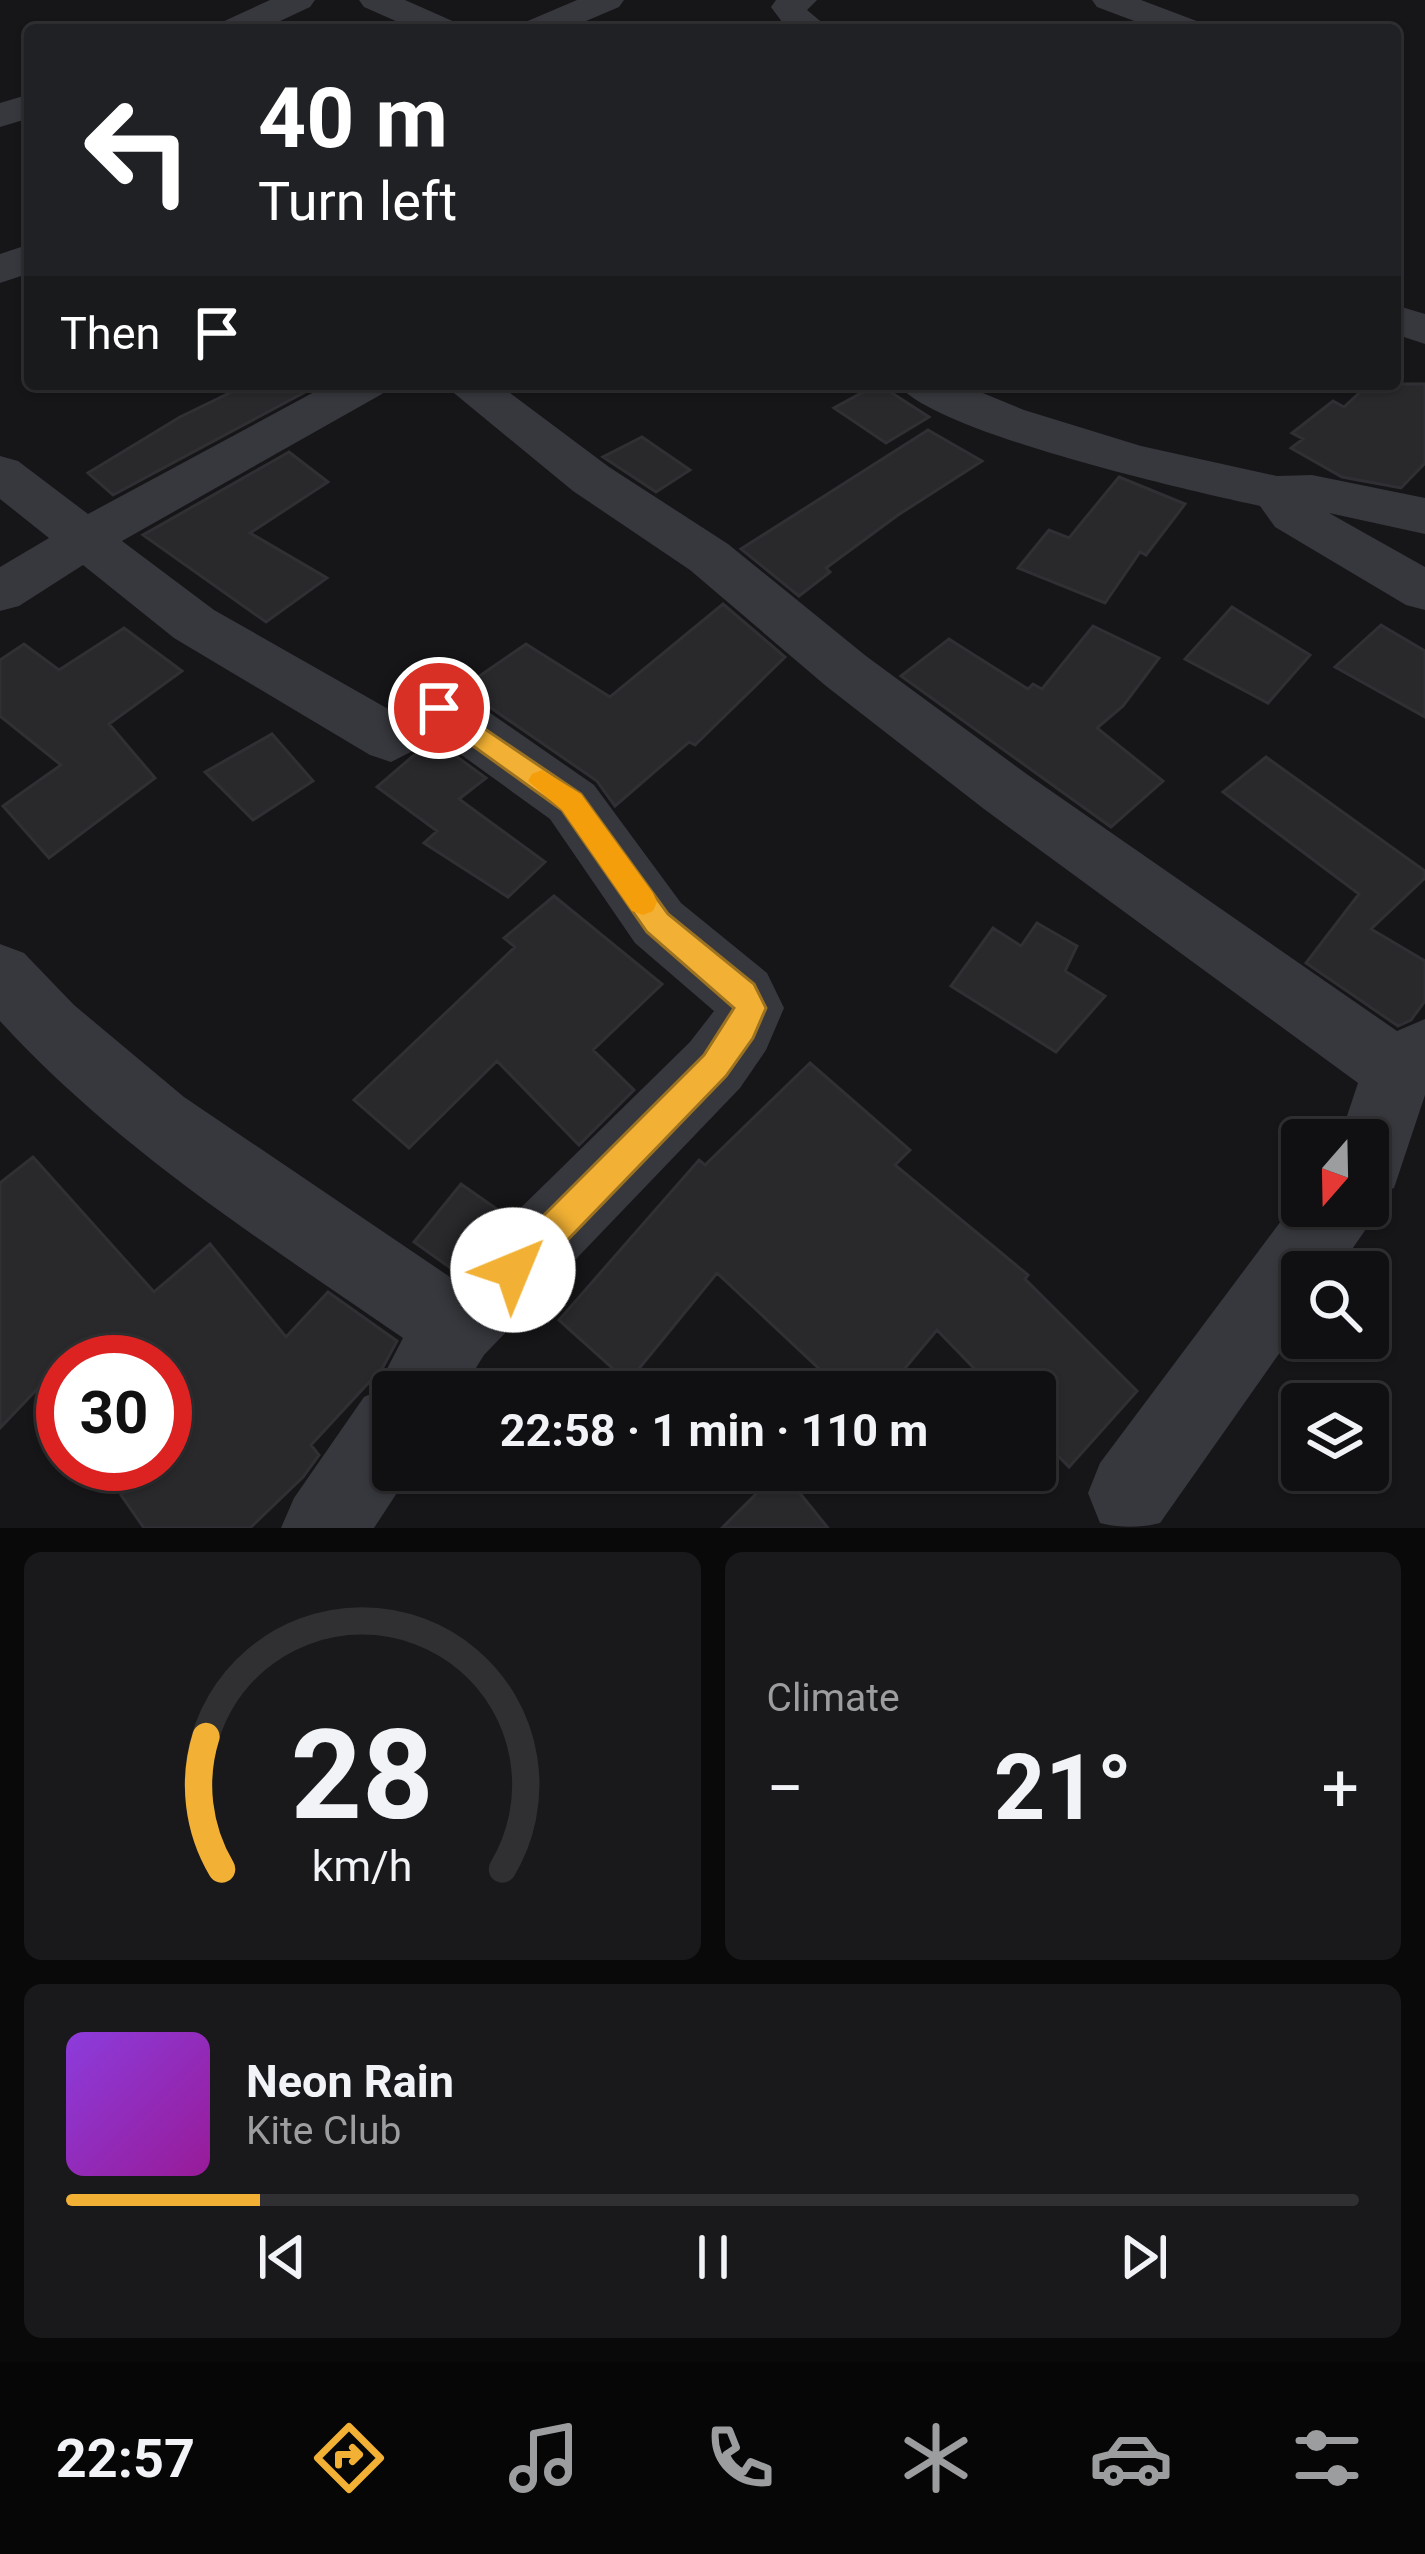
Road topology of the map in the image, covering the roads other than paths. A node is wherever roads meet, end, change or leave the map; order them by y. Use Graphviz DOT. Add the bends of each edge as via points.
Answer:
graph roads {
  1 [pos="298,0"];
  2 [pos="376,0"];
  3 [pos="607,0"];
  4 [pos="800,0"];
  5 [pos="1109,0"];
  6 [pos="245,24"];
  7 [pos="431,24"];
  8 [pos="549,24"];
  9 [pos="803,24"];
  10 [pos="1174,24"];
  11 [pos="354,390"];
  12 [pos="475,390"];
  13 [pos="934,390"];
  14 [pos="0,473"];
  15 [pos="1277,493"];
  16 [pos="1425,516"];
  17 [pos="84,540"];
  18 [pos="1425,591"];
  19 [pos="0,592"];
  20 [pos="0,974"];
  21 [pos="1411,1061"];
  22 [pos="1387,1119"];
  23 [pos="1323,1227"];
  24 [pos="456,1327"];
  25 [pos="428,1371"];
  26 [pos="372,1457"];
  27 [pos="1130,1493"];
  28 [pos="324,1528"];
  1 -- 6 [label="street"];
  2 -- 7 [label="street"];
  3 -- 8 [label="street"];
  4 -- 9 [label="street" via="788,7"];
  5 -- 10 [label="street"];
  11 -- 17 [label="street"];
  12 -- 21 [label="street" via="709,557 1006,792"];
  13 -- 15 [label="street" via="982,414"];
  14 -- 17 [label="street"];
  15 -- 16 [label="street"];
  15 -- 18 [label="street" via="1293,515"];
  17 -- 19 [label="street"];
  17 -- 24 [label="street" via="194,624 391,739 439,708 572,802 658,923 750,1008 715,1065"];
  20 -- 24 [label="street" via="43,1023 160,1125"];
  21 -- 22 [label="street"];
  23 -- 27 [label="street"];
  24 -- 25 [label="street"];
  26 -- 28 [label="street"];
}
